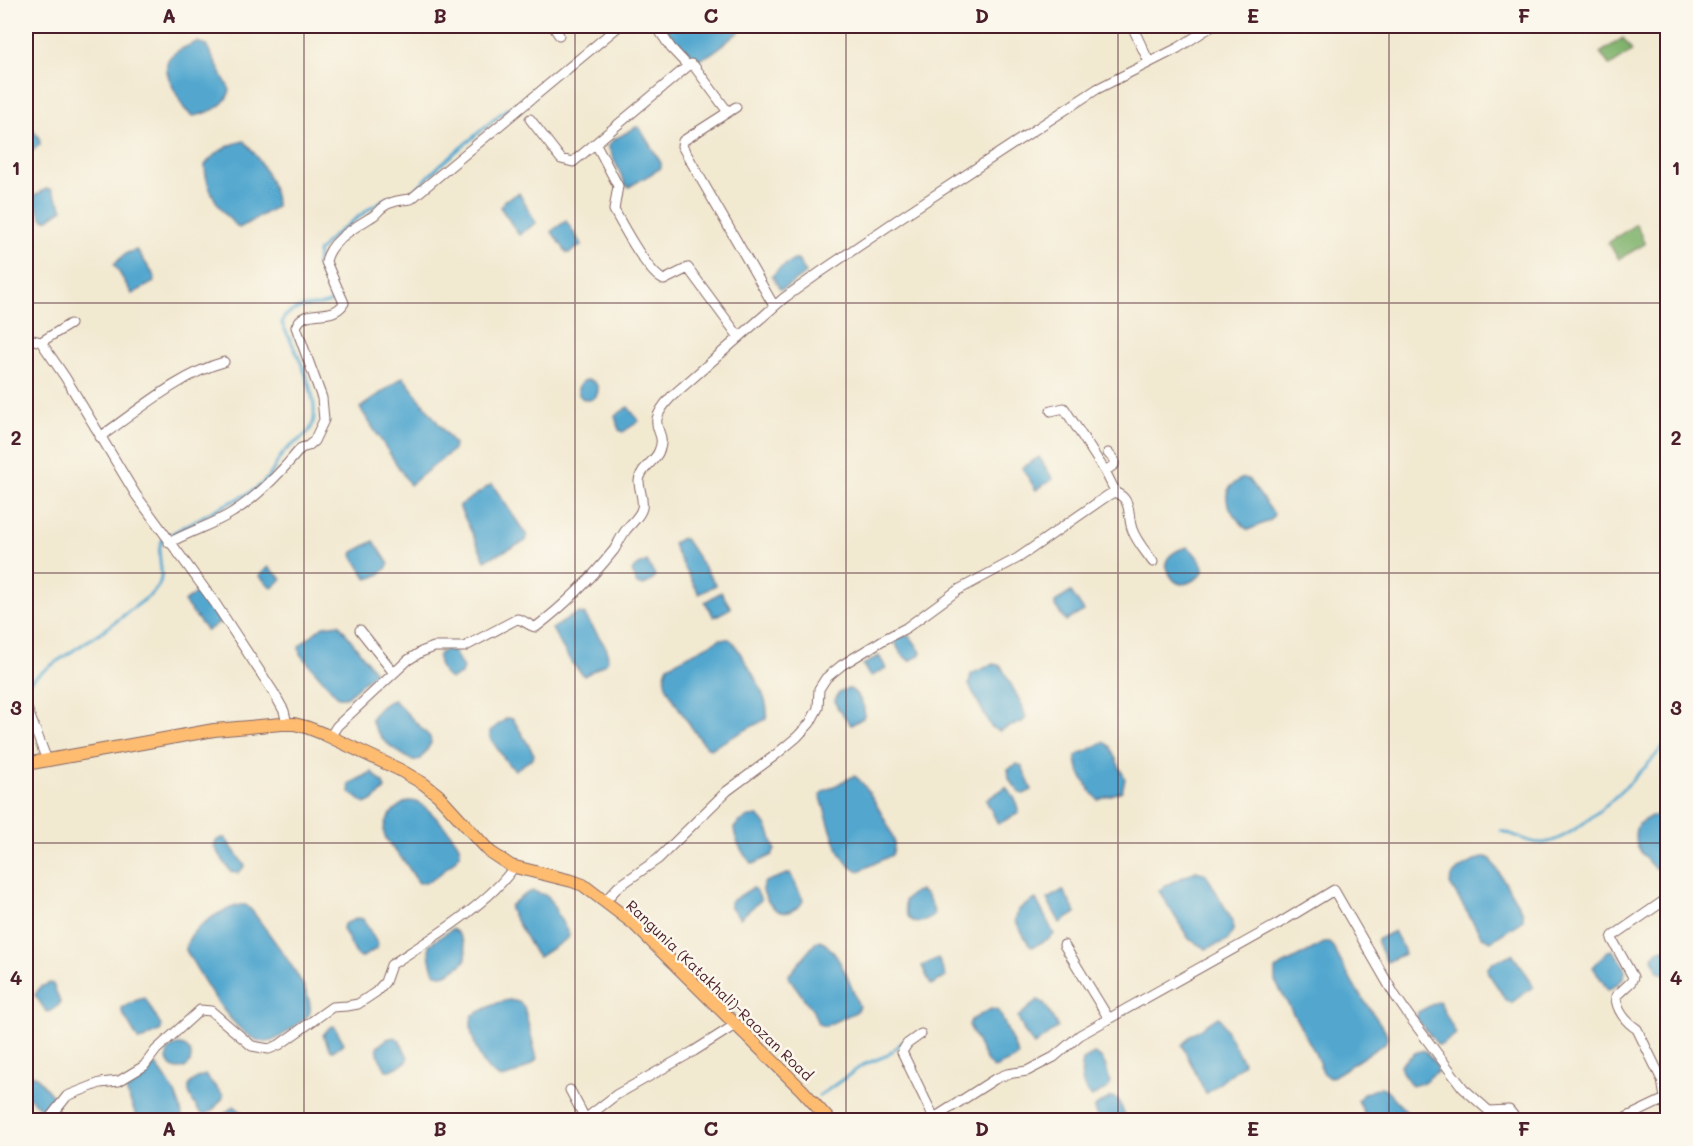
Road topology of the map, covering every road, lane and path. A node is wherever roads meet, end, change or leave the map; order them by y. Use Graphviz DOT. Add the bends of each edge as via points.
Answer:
graph roads {
  1 [pos="553,26"];
  2 [pos="619,26"];
  3 [pos="656,26"];
  4 [pos="1132,26"];
  5 [pos="1212,26"];
  6 [pos="559,35"];
  7 [pos="1149,62"];
  8 [pos="688,66"];
  9 [pos="530,119"];
  10 [pos="596,144"];
  11 [pos="774,306"];
  12 [pos="70,324"];
  13 [pos="739,337"];
  14 [pos="26,338"];
  15 [pos="41,342"];
  16 [pos="224,362"];
  17 [pos="1051,411"];
  18 [pos="100,437"];
  19 [pos="1107,453"];
  20 [pos="1105,471"];
  21 [pos="1116,493"];
  22 [pos="170,543"];
  23 [pos="1153,562"];
  24 [pos="360,630"];
  25 [pos="394,673"];
  26 [pos="26,706"];
  27 [pos="287,724"];
  28 [pos="330,737"];
  29 [pos="47,760"];
  30 [pos="26,764"];
  31 [pos="514,867"];
  32 [pos="1668,898"];
  33 [pos="604,901"];
  34 [pos="1064,945"];
  35 [pos="1109,1019"];
  36 [pos="735,1025"];
  37 [pos="921,1034"];
  38 [pos="1665,1084"];
  39 [pos="570,1090"];
  40 [pos="1665,1099"];
  41 [pos="1668,1116"];
  42 [pos="933,1119"];
  43 [pos="48,1120"];
  44 [pos="586,1120"];
  45 [pos="829,1120"];
  46 [pos="1517,1120"];
  47 [pos="1622,1120"];
  1 -- 6 [label="street"];
  2 -- 22 [label="street" via="411,199 382,207 331,250 326,262 344,303 333,314 305,317 297,327 322,398 324,420 314,441 301,448 249,501"];
  3 -- 8 [label="street"];
  4 -- 7 [label="street"];
  5 -- 7 [label="street"];
  7 -- 11 [label="street" via="1069,107"];
  8 -- 10 [label="street"];
  8 -- 11 [label="street" via="694,66 732,109 683,141 682,146"];
  9 -- 10 [label="street" via="565,162 573,162"];
  10 -- 13 [label="street" via="618,186 614,210 645,262 664,280 688,268"];
  11 -- 13 [label="street"];
  12 -- 15 [label="street"];
  13 -- 25 [label="street" via="658,413 656,424 661,445 639,479 642,508 615,548 568,602 536,627 517,619 464,647 434,647 421,652"];
  14 -- 15 [label="street"];
  15 -- 18 [label="street"];
  16 -- 18 [label="street" via="198,372"];
  17 -- 20 [label="street" via="1064,408"];
  18 -- 22 [label="street"];
  19 -- 20 [label="street" via="1114,460"];
  20 -- 21 [label="street"];
  21 -- 23 [label="street" via="1126,500 1132,530"];
  21 -- 33 [label="street" via="842,665 819,689 818,708 797,737 727,791 658,859"];
  22 -- 27 [label="street" via="245,648 284,711"];
  24 -- 25 [label="street"];
  25 -- 28 [label="street"];
  26 -- 29 [label="street"];
  27 -- 28 [label="main road, Rangunia (Katakhali)-Raozan Road"];
  27 -- 29 [label="main road, Rangunia (Katakhali)-Raozan Road" via="214,730"];
  28 -- 31 [label="main road, Rangunia (Katakhali)-Raozan Road" via="424,784 490,852"];
  29 -- 30 [label="main road, Rangunia (Katakhali)-Raozan Road"];
  31 -- 33 [label="main road, Rangunia (Katakhali)-Raozan Road" via="583,885"];
  31 -- 43 [label="street" via="481,902 391,965 385,982 358,1004 332,1007 269,1049 252,1046 211,1011 200,1010 144,1066 118,1081 100,1083 68,1096"];
  32 -- 38 [label="street" via="1612,939 1633,976 1616,996 1616,1004 1637,1029"];
  33 -- 36 [label="main road, Rangunia (Katakhali)-Raozan Road" via="633,923"];
  34 -- 35 [label="street"];
  35 -- 42 [label="street" via="1080,1035 1054,1057 1026,1071 995,1079"];
  35 -- 46 [label="street" via="1334,890 1394,994 1463,1088 1489,1111 1509,1110"];
  36 -- 44 [label="street" via="616,1095"];
  36 -- 45 [label="main road, Rangunia (Katakhali)-Raozan Road"];
  37 -- 42 [label="street" via="902,1052"];
  38 -- 40 [label="street"];
  39 -- 44 [label="street"];
  40 -- 41 [label="street"];
  40 -- 47 [label="street"];
}
